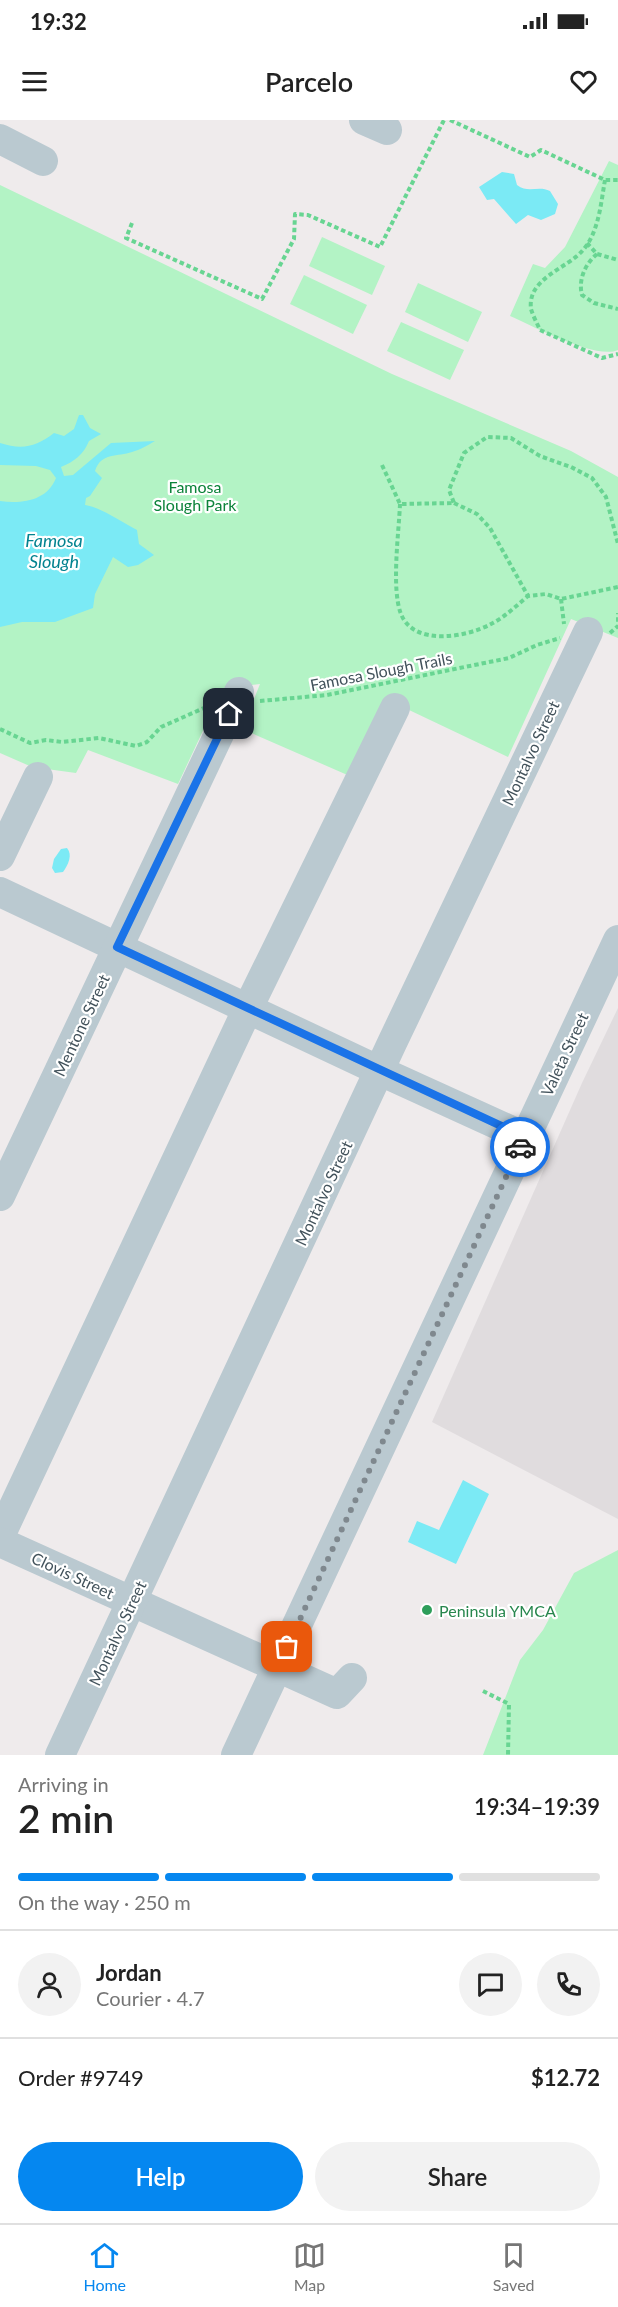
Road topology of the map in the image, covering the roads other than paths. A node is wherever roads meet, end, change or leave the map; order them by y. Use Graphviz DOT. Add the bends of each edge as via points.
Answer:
graph roads {
  1 [pos="0,140"];
  2 [pos="43,161"];
  3 [pos="577,634"];
  4 [pos="239,692"];
  5 [pos="394,708"];
  6 [pos="38,777"];
  7 [pos="0,856"];
  8 [pos="0,892"];
  9 [pos="618,940"];
  10 [pos="117,947"];
  11 [pos="248,1008"];
  12 [pos="380,1071"];
  13 [pos="525,1137"];
  14 [pos="0,1196"];
  15 [pos="0,1536"];
  16 [pos="0,1542"];
  17 [pos="132,1603"];
  18 [pos="277,1669"];
  19 [pos="352,1678"];
  20 [pos="60,1755"];
  21 [pos="236,1755"];
  1 -- 2 [label="street"];
  3 -- 12 [label="street, Montalvo Street"];
  4 -- 10 [label="street, Mentone Street"];
  5 -- 11 [label="street"];
  6 -- 7 [label="street"];
  8 -- 10 [label="street"];
  9 -- 13 [label="street, Valeta Street"];
  10 -- 11 [label="street"];
  10 -- 14 [label="street, Mentone Street"];
  11 -- 12 [label="street"];
  11 -- 15 [label="street"];
  12 -- 13 [label="street"];
  12 -- 17 [label="street, Montalvo Street"];
  13 -- 18 [label="street, Valeta Street"];
  16 -- 17 [label="street, Clovis Street"];
  17 -- 18 [label="street, Clovis Street"];
  17 -- 20 [label="street, Montalvo Street"];
  18 -- 19 [label="street, Clovis Street" via="337,1694"];
  18 -- 21 [label="street, Valeta Street"];
}
